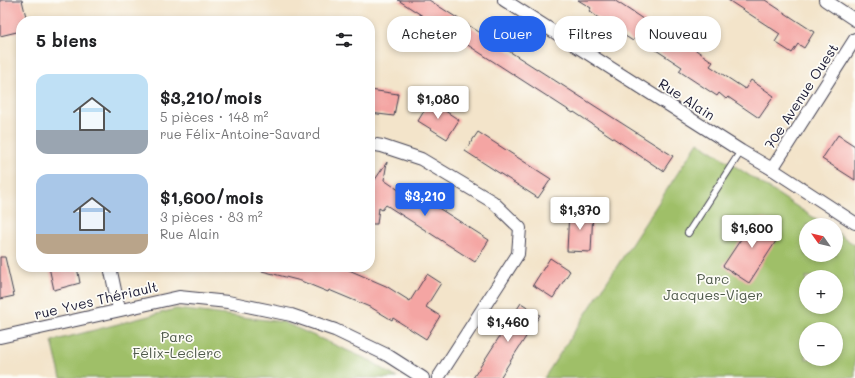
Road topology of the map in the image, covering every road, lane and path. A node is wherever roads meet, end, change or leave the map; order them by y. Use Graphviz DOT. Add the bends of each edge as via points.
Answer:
graph roads {
  1 [pos="504,0"];
  2 [pos="825,0"];
  3 [pos="855,20"];
  4 [pos="855,39"];
  5 [pos="375,145"];
  6 [pos="741,151"];
  7 [pos="772,169"];
  8 [pos="855,223"];
  9 [pos="688,233"];
  10 [pos="111,272"];
  11 [pos="119,310"];
  12 [pos="0,337"];
  13 [pos="423,378"];
  14 [pos="438,378"];
  1 -- 6 [label="street, Rue Alain"];
  2 -- 3 [label="street"];
  4 -- 7 [label="street, 70e Avenue Ouest"];
  5 -- 14 [label="street" via="421,159 493,202 520,228 518,254"];
  6 -- 7 [label="street, Rue Alain"];
  6 -- 9 [label="lane"];
  7 -- 8 [label="street, Rue Alain"];
  10 -- 11 [label="street"];
  11 -- 12 [label="street, rue Yves Thériault"];
  11 -- 13 [label="street, rue Yves Thériault" via="179,297 291,315 335,330 386,355"];
}
